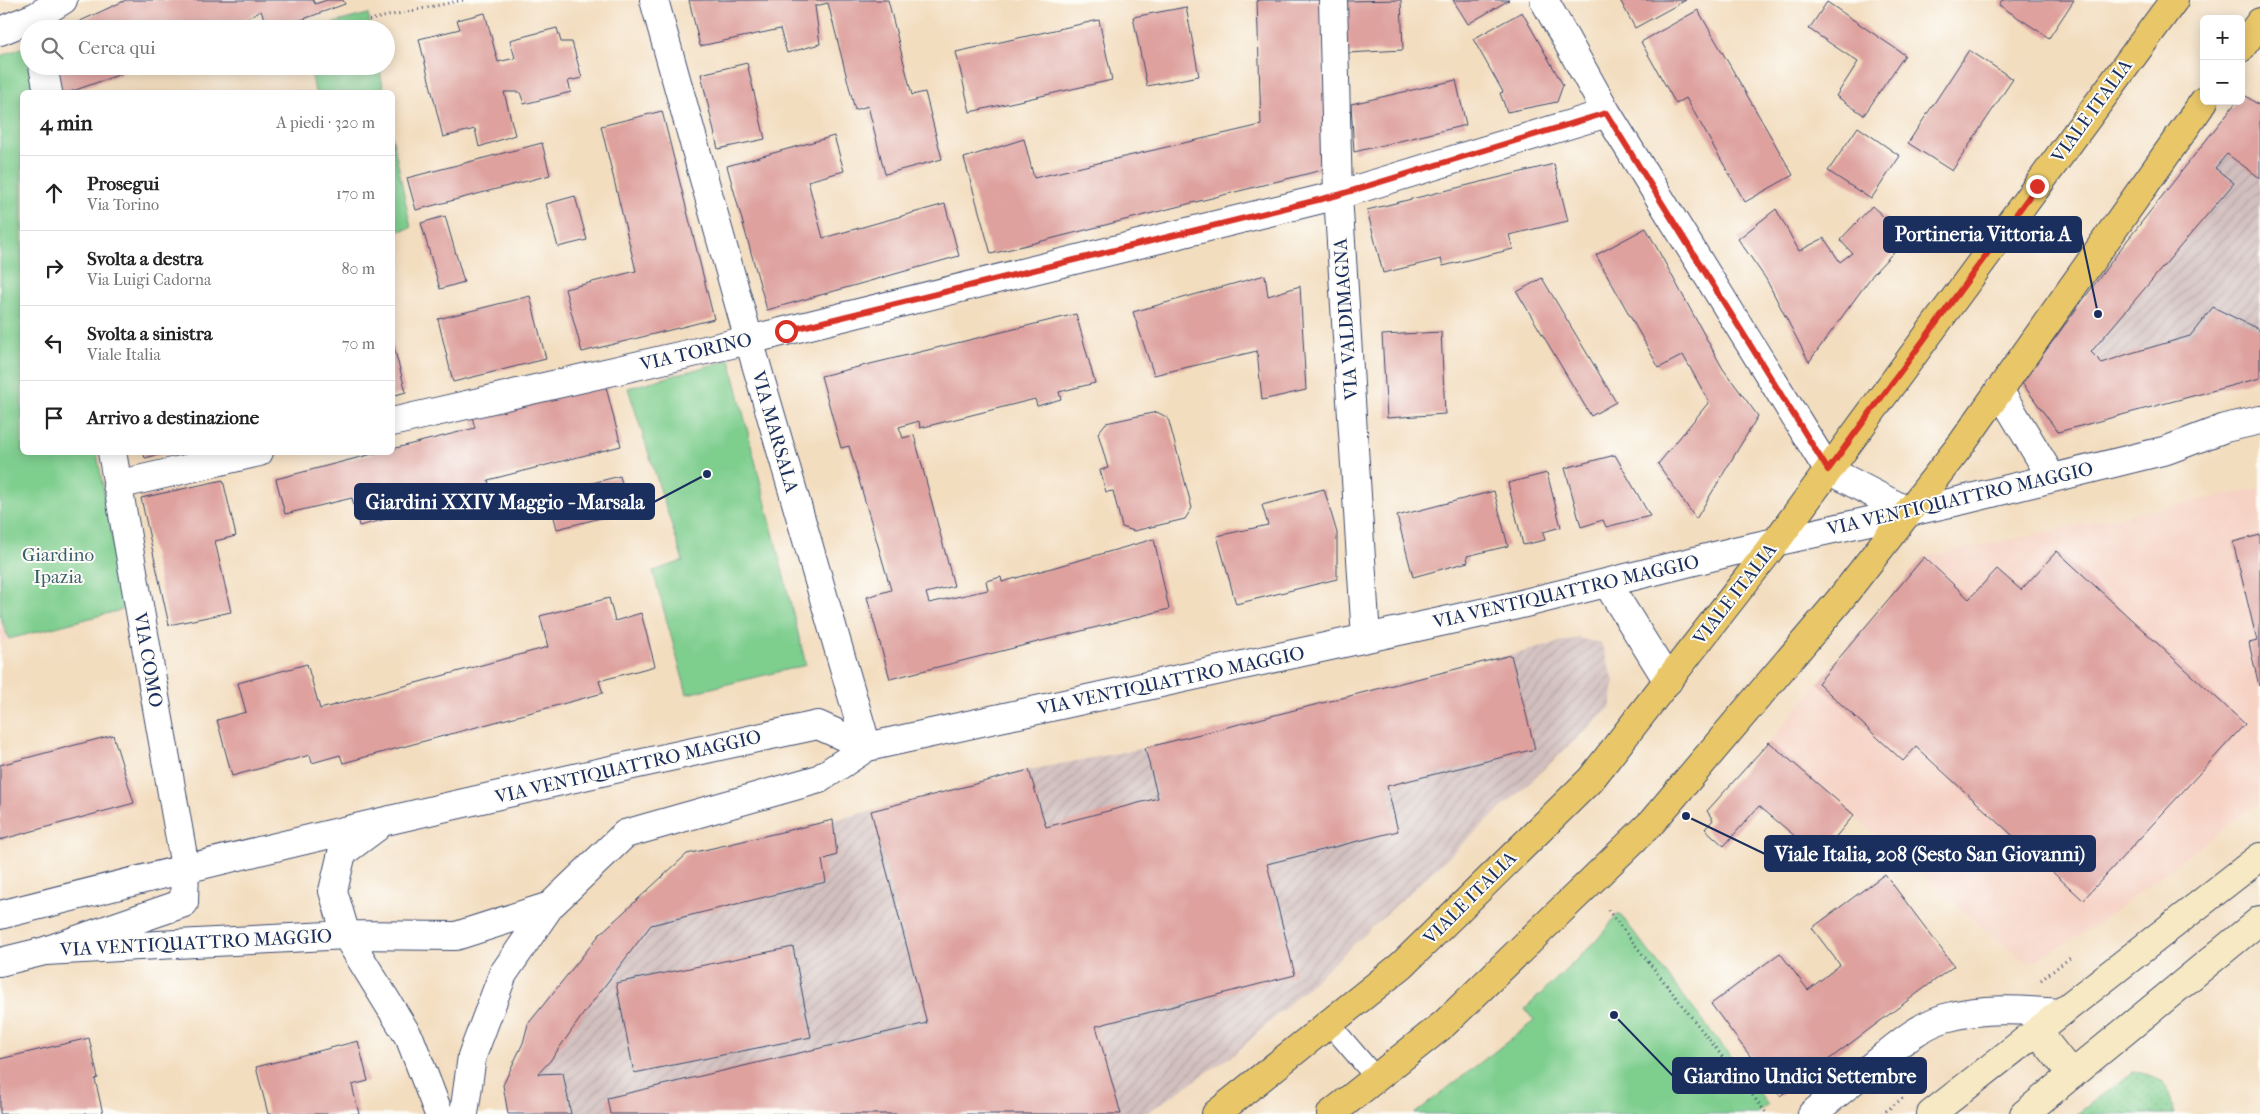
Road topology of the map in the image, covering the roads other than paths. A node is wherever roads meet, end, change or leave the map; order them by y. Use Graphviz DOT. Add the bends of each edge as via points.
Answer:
graph roads {
  1 [pos="63,0"];
  2 [pos="654,0"];
  3 [pos="1333,0"];
  4 [pos="1544,0"];
  5 [pos="2174,0"];
  6 [pos="40,20"];
  7 [pos="2260,22"];
  8 [pos="20,27"];
  9 [pos="0,31"];
  10 [pos="2245,43"];
  11 [pos="45,75"];
  12 [pos="48,90"];
  13 [pos="2201,105"];
  14 [pos="1606,113"];
  15 [pos="1338,195"];
  16 [pos="749,340"];
  17 [pos="1999,390"];
  18 [pos="2260,420"];
  19 [pos="395,421"];
  20 [pos="113,455"];
  21 [pos="246,455"];
  22 [pos="1828,470"];
  23 [pos="2052,478"];
  24 [pos="118,485"];
  25 [pos="1909,512"];
  26 [pos="1775,543"];
  27 [pos="1607,583"];
  28 [pos="1366,638"];
  29 [pos="1668,680"];
  30 [pos="867,747"];
  31 [pos="387,820"];
  32 [pos="2260,857"];
  33 [pos="185,867"];
  34 [pos="550,906"];
  35 [pos="0,915"];
  36 [pos="2260,920"];
  37 [pos="346,935"];
  38 [pos="45,951"];
  39 [pos="0,962"];
  40 [pos="2060,1013"];
  41 [pos="1329,1023"];
  42 [pos="2037,1031"];
  43 [pos="2072,1075"];
  44 [pos="1376,1078"];
  45 [pos="439,1114"];
  46 [pos="464,1114"];
  47 [pos="1216,1114"];
  48 [pos="1331,1114"];
  49 [pos="1812,1114"];
  50 [pos="1932,1114"];
  51 [pos="2024,1114"];
  1 -- 6 [label="street"];
  2 -- 16 [label="street, VIA MARSALA"];
  3 -- 15 [label="street, VIA VALDIMAGNA"];
  4 -- 14 [label="street"];
  5 -- 22 [label="main road, VIALE ITALIA"];
  7 -- 10 [label="main road"];
  8 -- 9 [label="street"];
  11 -- 12 [label="street"];
  13 -- 17 [label="main road"];
  14 -- 15 [label="street, VIA TORINO"];
  14 -- 22 [label="street"];
  15 -- 16 [label="street, VIA TORINO"];
  15 -- 28 [label="street, VIA VALDIMAGNA"];
  16 -- 19 [label="street, VIA TORINO"];
  16 -- 30 [label="street, VIA MARSALA"];
  17 -- 23 [label="street"];
  17 -- 25 [label="main road"];
  18 -- 23 [label="street, VIA VENTIQUATTRO MAGGIO" via="2225,428 2176,447"];
  20 -- 24 [label="street, VIA COMO"];
  21 -- 24 [label="street"];
  22 -- 25 [label="street"];
  22 -- 26 [label="main road, VIALE ITALIA"];
  23 -- 25 [label="street, VIA VENTIQUATTRO MAGGIO"];
  24 -- 33 [label="street, VIA COMO"];
  25 -- 26 [label="street, VIA VENTIQUATTRO MAGGIO"];
  25 -- 44 [label="main road" via="1838,602 1652,822 1444,1024"];
  26 -- 27 [label="street, VIA VENTIQUATTRO MAGGIO"];
  26 -- 29 [label="main road, VIALE ITALIA"];
  27 -- 28 [label="street, VIA VENTIQUATTRO MAGGIO"];
  27 -- 29 [label="street"];
  28 -- 30 [label="street, VIA VENTIQUATTRO MAGGIO"];
  29 -- 41 [label="main road, VIALE ITALIA" via="1591,779 1402,964"];
  30 -- 31 [label="street, VIA VENTIQUATTRO MAGGIO" via="818,725"];
  30 -- 34 [label="street, VIA VENTIQUATTRO MAGGIO" via="819,779 625,834"];
  31 -- 33 [label="street, VIA VENTIQUATTRO MAGGIO"];
  31 -- 37 [label="street, VIA VENTIQUATTRO MAGGIO" via="342,853 333,891"];
  32 -- 40 [label="street"];
  33 -- 35 [label="street, VIA VENTIQUATTRO MAGGIO"];
  33 -- 38 [label="street, VIA VENTIQUATTRO MAGGIO" via="184,903"];
  34 -- 37 [label="street, VIA VENTIQUATTRO MAGGIO" via="456,936"];
  34 -- 46 [label="street" via="503,974 472,1056"];
  36 -- 43 [label="street"];
  37 -- 38 [label="street, VIA VENTIQUATTRO MAGGIO"];
  37 -- 45 [label="street" via="410,1039"];
  38 -- 39 [label="street, VIA VENTIQUATTRO MAGGIO"];
  40 -- 42 [label="street"];
  40 -- 49 [label="street" via="1976,1012 1931,1023"];
  41 -- 44 [label="lane"];
  41 -- 47 [label="main road, VIALE ITALIA"];
  42 -- 43 [label="street"];
  42 -- 50 [label="street"];
  43 -- 51 [label="street"];
  44 -- 48 [label="main road"];
}
